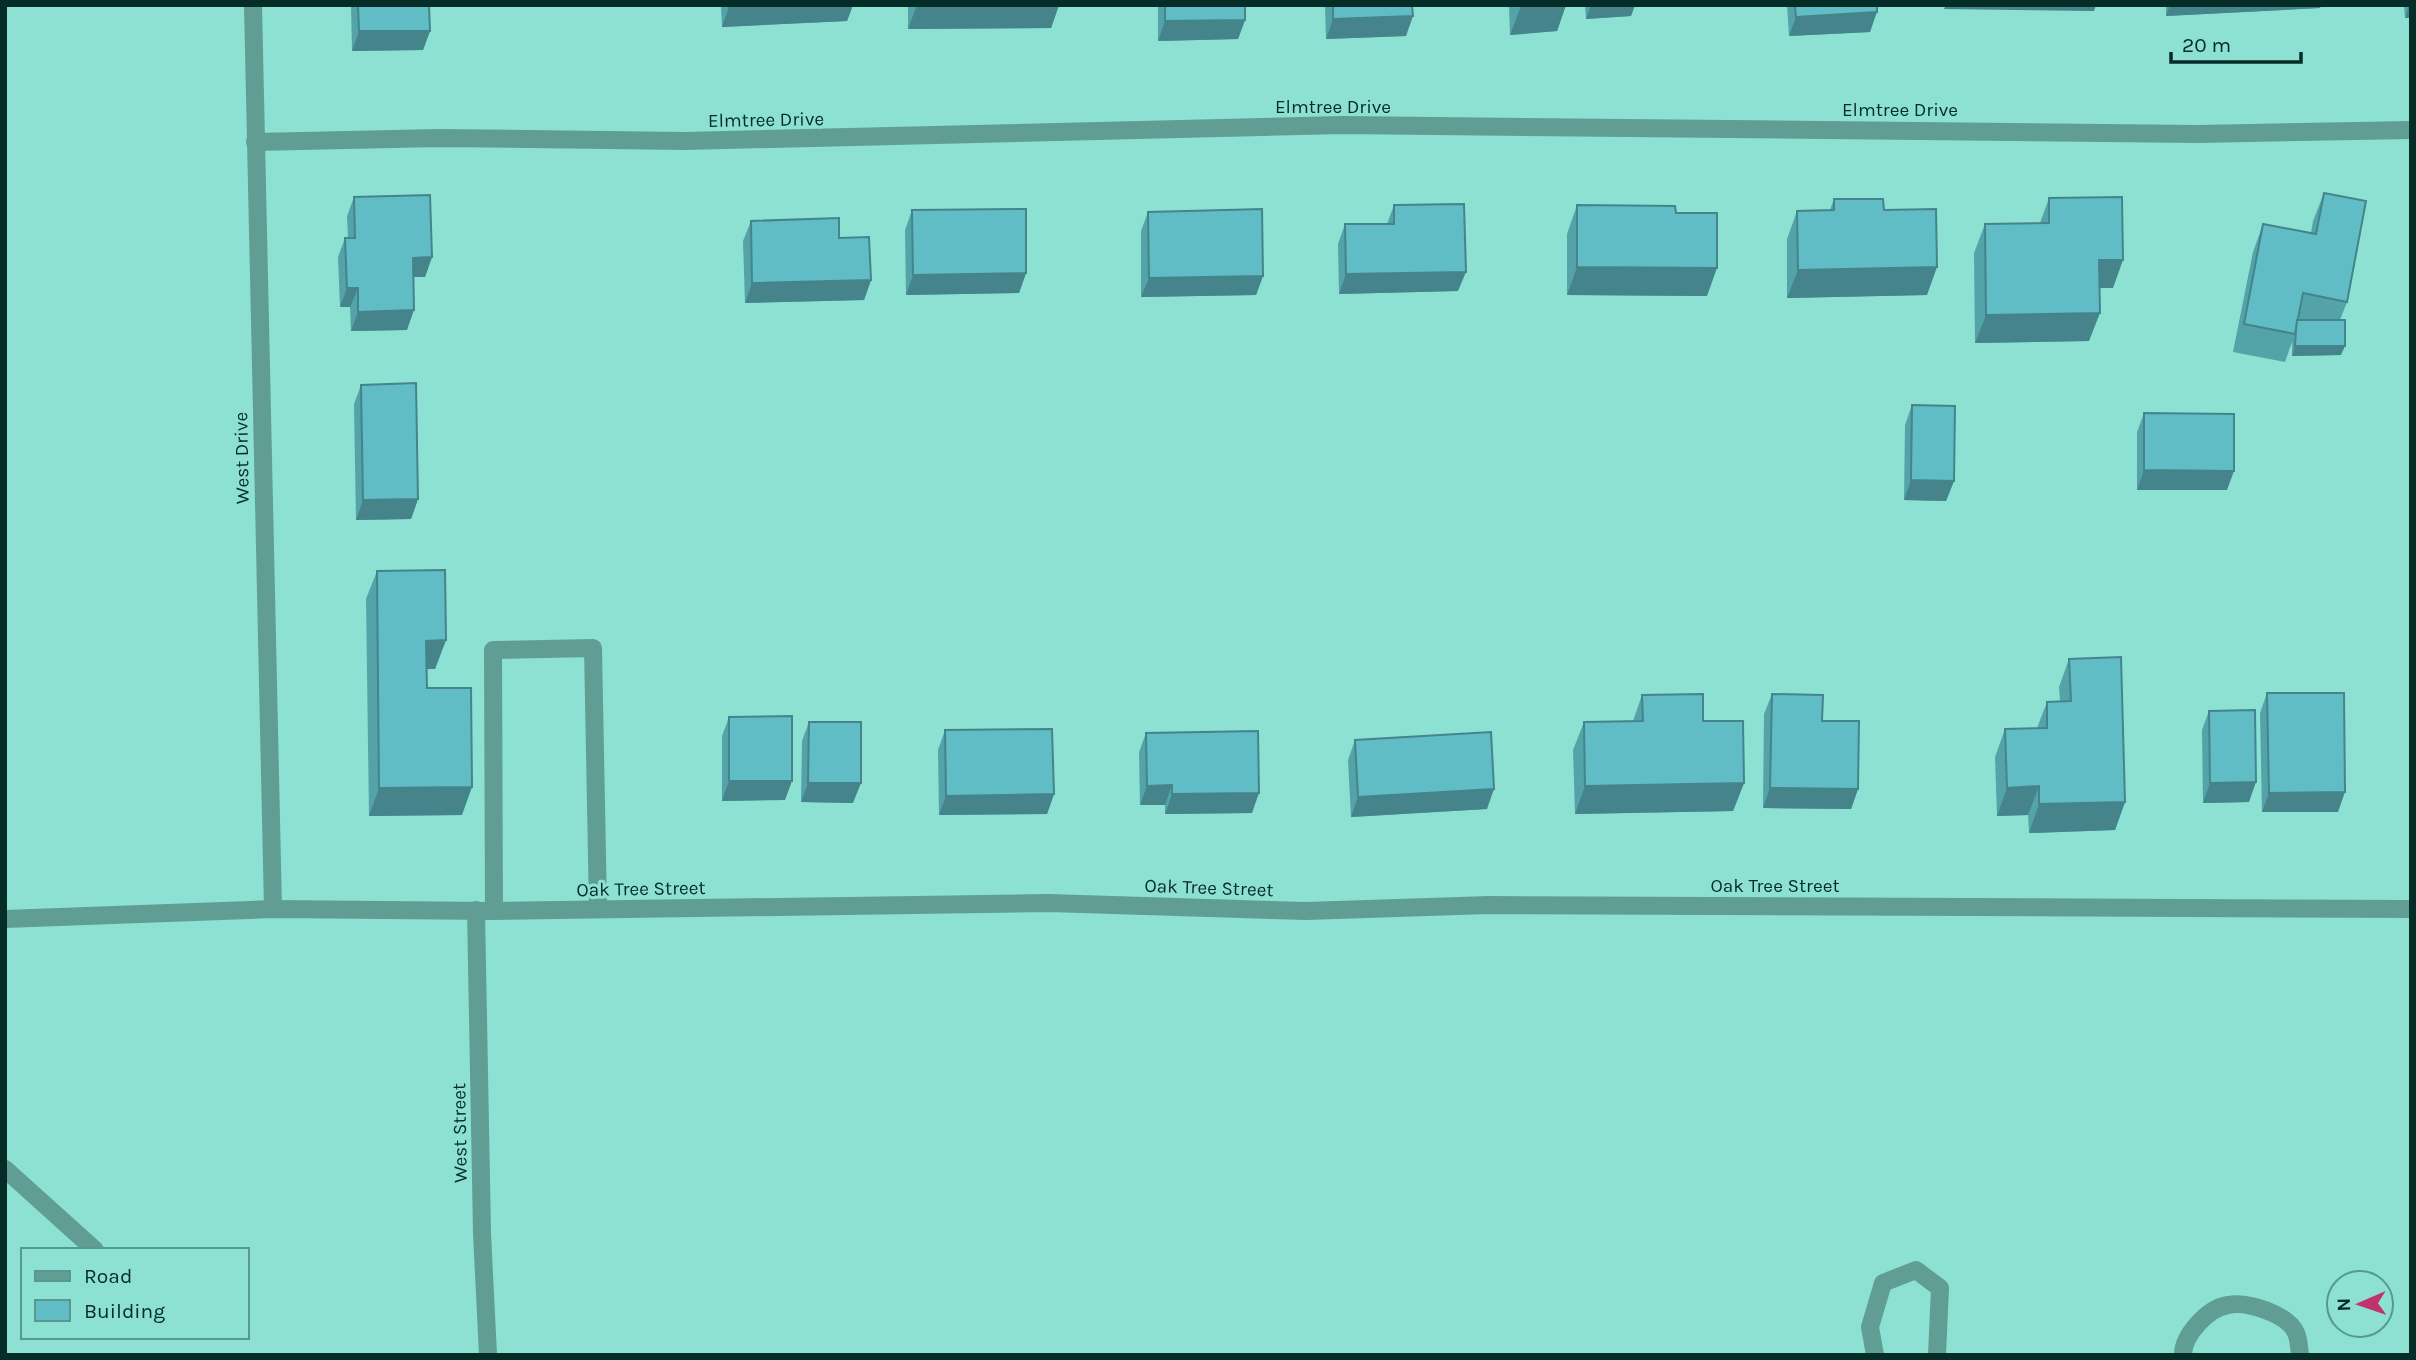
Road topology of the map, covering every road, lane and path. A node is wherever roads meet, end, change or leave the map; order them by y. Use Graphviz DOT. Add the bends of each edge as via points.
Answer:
graph roads {
  1 [pos="253,5"];
  2 [pos="2411,130"];
  3 [pos="255,142"];
  4 [pos="273,909"];
  5 [pos="598,909"];
  6 [pos="2411,909"];
  7 [pos="485,910"];
  8 [pos="5,919"];
  9 [pos="5,1169"];
  10 [pos="93,1248"];
  11 [pos="488,1355"];
  12 [pos="1875,1355"];
  13 [pos="1937,1355"];
  14 [pos="2183,1355"];
  15 [pos="2300,1355"];
  1 -- 3 [label="street, West Drive"];
  2 -- 3 [label="street, Elmtree Drive" via="2198,134 1342,125 698,141 439,138"];
  3 -- 4 [label="street, West Drive"];
  4 -- 7 [label="street, Oak Tree Street"];
  4 -- 8 [label="street, Oak Tree Street"];
  5 -- 6 [label="street, Oak Tree Street" via="1049,903 1306,911 1489,905"];
  5 -- 7 [label="street, Oak Tree Street"];
  5 -- 7 [label="street, West Street" via="593,648 493,650"];
  7 -- 11 [label="street, West Street" via="481,1219"];
  9 -- 10 [label="street"];
  12 -- 13 [label="street" via="1870,1327 1883,1283 1916,1270 1940,1288"];
  14 -- 15 [label="street" via="2183,1345 2209,1313 2229,1304 2274,1311 2296,1332"];
}
